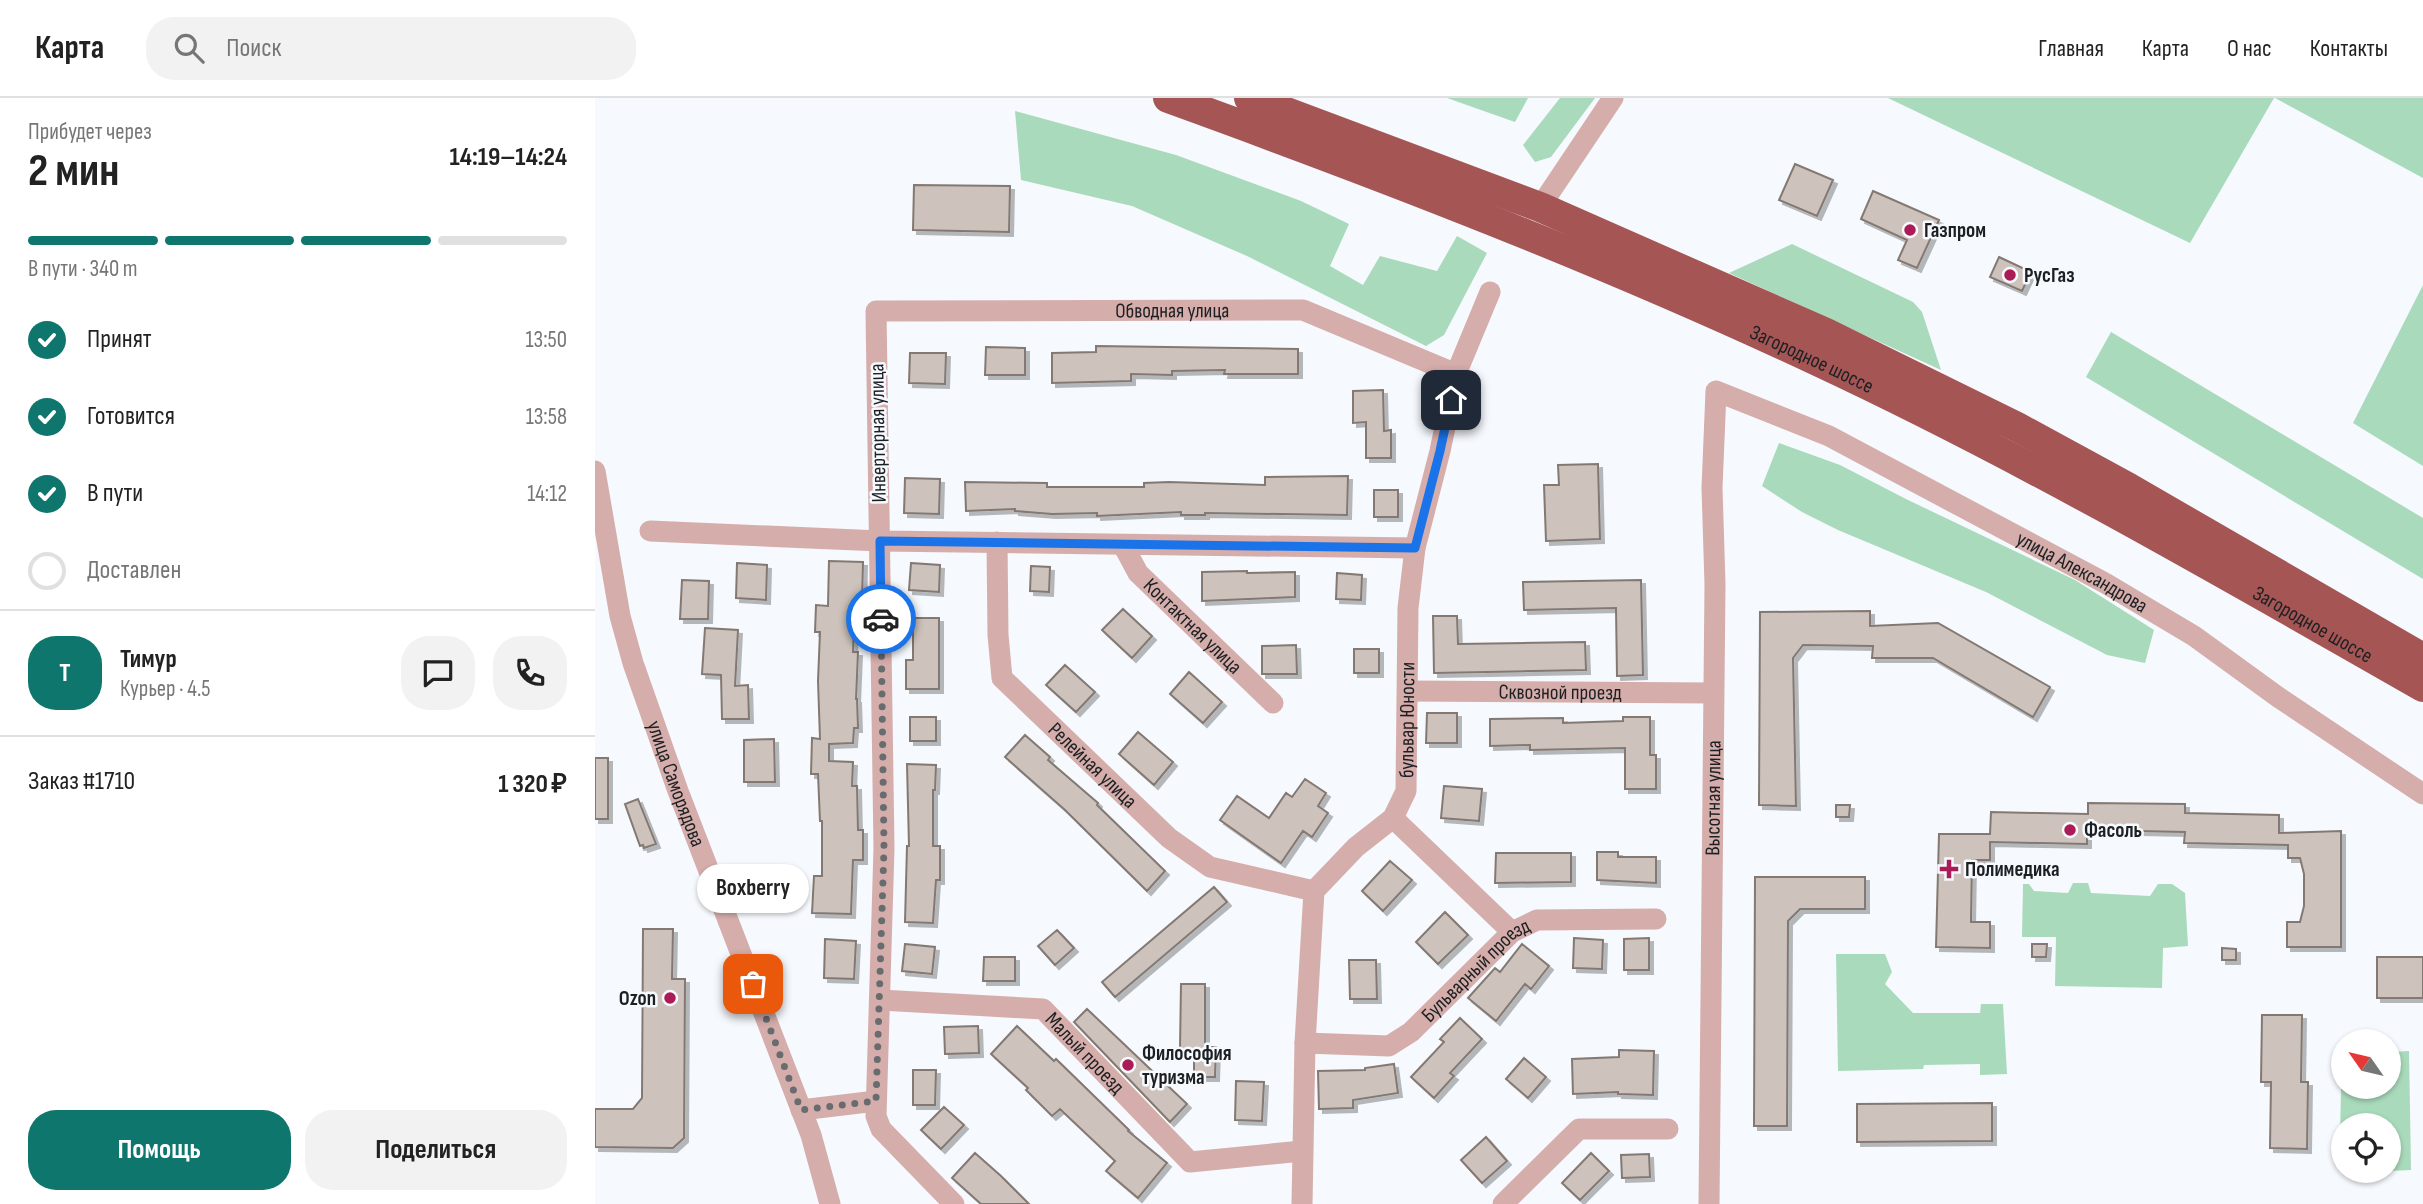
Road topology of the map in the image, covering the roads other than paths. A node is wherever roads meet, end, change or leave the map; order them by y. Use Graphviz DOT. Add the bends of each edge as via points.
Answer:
graph roads {
  1 [pos="1168,98"];
  2 [pos="1249,98"];
  3 [pos="1613,98"];
  4 [pos="1540,207"];
  5 [pos="1490,292"];
  6 [pos="876,311"];
  7 [pos="1456,374"];
  8 [pos="1716,391"];
  9 [pos="595,471"];
  10 [pos="650,531"];
  11 [pos="880,541"];
  12 [pos="997,542"];
  13 [pos="1123,545"];
  14 [pos="1415,548"];
  15 [pos="2423,658"];
  16 [pos="2423,687"];
  17 [pos="1408,691"];
  18 [pos="1713,693"];
  19 [pos="1273,703"];
  20 [pos="2423,794"];
  21 [pos="1393,818"];
  22 [pos="1314,891"];
  23 [pos="1656,919"];
  24 [pos="1512,932"];
  25 [pos="880,1000"];
  26 [pos="1305,1043"];
  27 [pos="876,1101"];
  28 [pos="801,1110"];
  29 [pos="1668,1129"];
  30 [pos="1302,1151"];
  31 [pos="830,1204"];
  32 [pos="954,1204"];
  33 [pos="1302,1204"];
  34 [pos="1503,1204"];
  35 [pos="1709,1204"];
  1 -- 16 [label="highway, Загородное шоссе" via="1525,234 1817,361 2115,513"];
  2 -- 4 [label="highway, Загородное шоссе"];
  3 -- 4 [label="street"];
  4 -- 15 [label="highway, Загородное шоссе" via="1826,333 2017,427"];
  5 -- 7 [label="street, бульвар Юности"];
  6 -- 7 [label="street, Обводная улица" via="1303,310"];
  6 -- 11 [label="street, Инверторная улица"];
  7 -- 14 [label="street, бульвар Юности"];
  8 -- 18 [label="street, Высотная улица"];
  8 -- 20 [label="street, улица Александрова" via="1829,436 2105,583 2193,636"];
  9 -- 28 [label="street, улица Саморядова" via="620,616 633,663"];
  10 -- 11 [label="street"];
  11 -- 12 [label="street, Контактная улица"];
  11 -- 25 [label="street, Инверторная улица" via="884,848"];
  12 -- 13 [label="street, Контактная улица"];
  12 -- 22 [label="street, Релейная улица" via="1002,678 1170,838 1210,867"];
  13 -- 14 [label="street, Контактная улица"];
  13 -- 19 [label="street, Контактная улица" via="1138,573"];
  14 -- 17 [label="street, бульвар Юности" via="1408,608"];
  17 -- 18 [label="street, Сквозной проезд"];
  17 -- 21 [label="street, бульвар Юности" via="1406,791"];
  18 -- 35 [label="street, Высотная улица"];
  21 -- 22 [label="street, бульвар Юности" via="1356,847"];
  21 -- 24 [label="street"];
  22 -- 26 [label="street"];
  23 -- 24 [label="street, Бульварный проезд" via="1537,920"];
  24 -- 26 [label="street, Бульварный проезд" via="1411,1032 1389,1046"];
  25 -- 27 [label="street, Инверторная улица"];
  25 -- 30 [label="street, Малый проезд" via="1043,1009 1190,1162"];
  26 -- 30 [label="street"];
  27 -- 28 [label="street"];
  27 -- 32 [label="street, Инверторная улица" via="881,1129"];
  28 -- 31 [label="street, улица Саморядова"];
  29 -- 34 [label="street" via="1579,1129"];
  30 -- 33 [label="street"];
}
